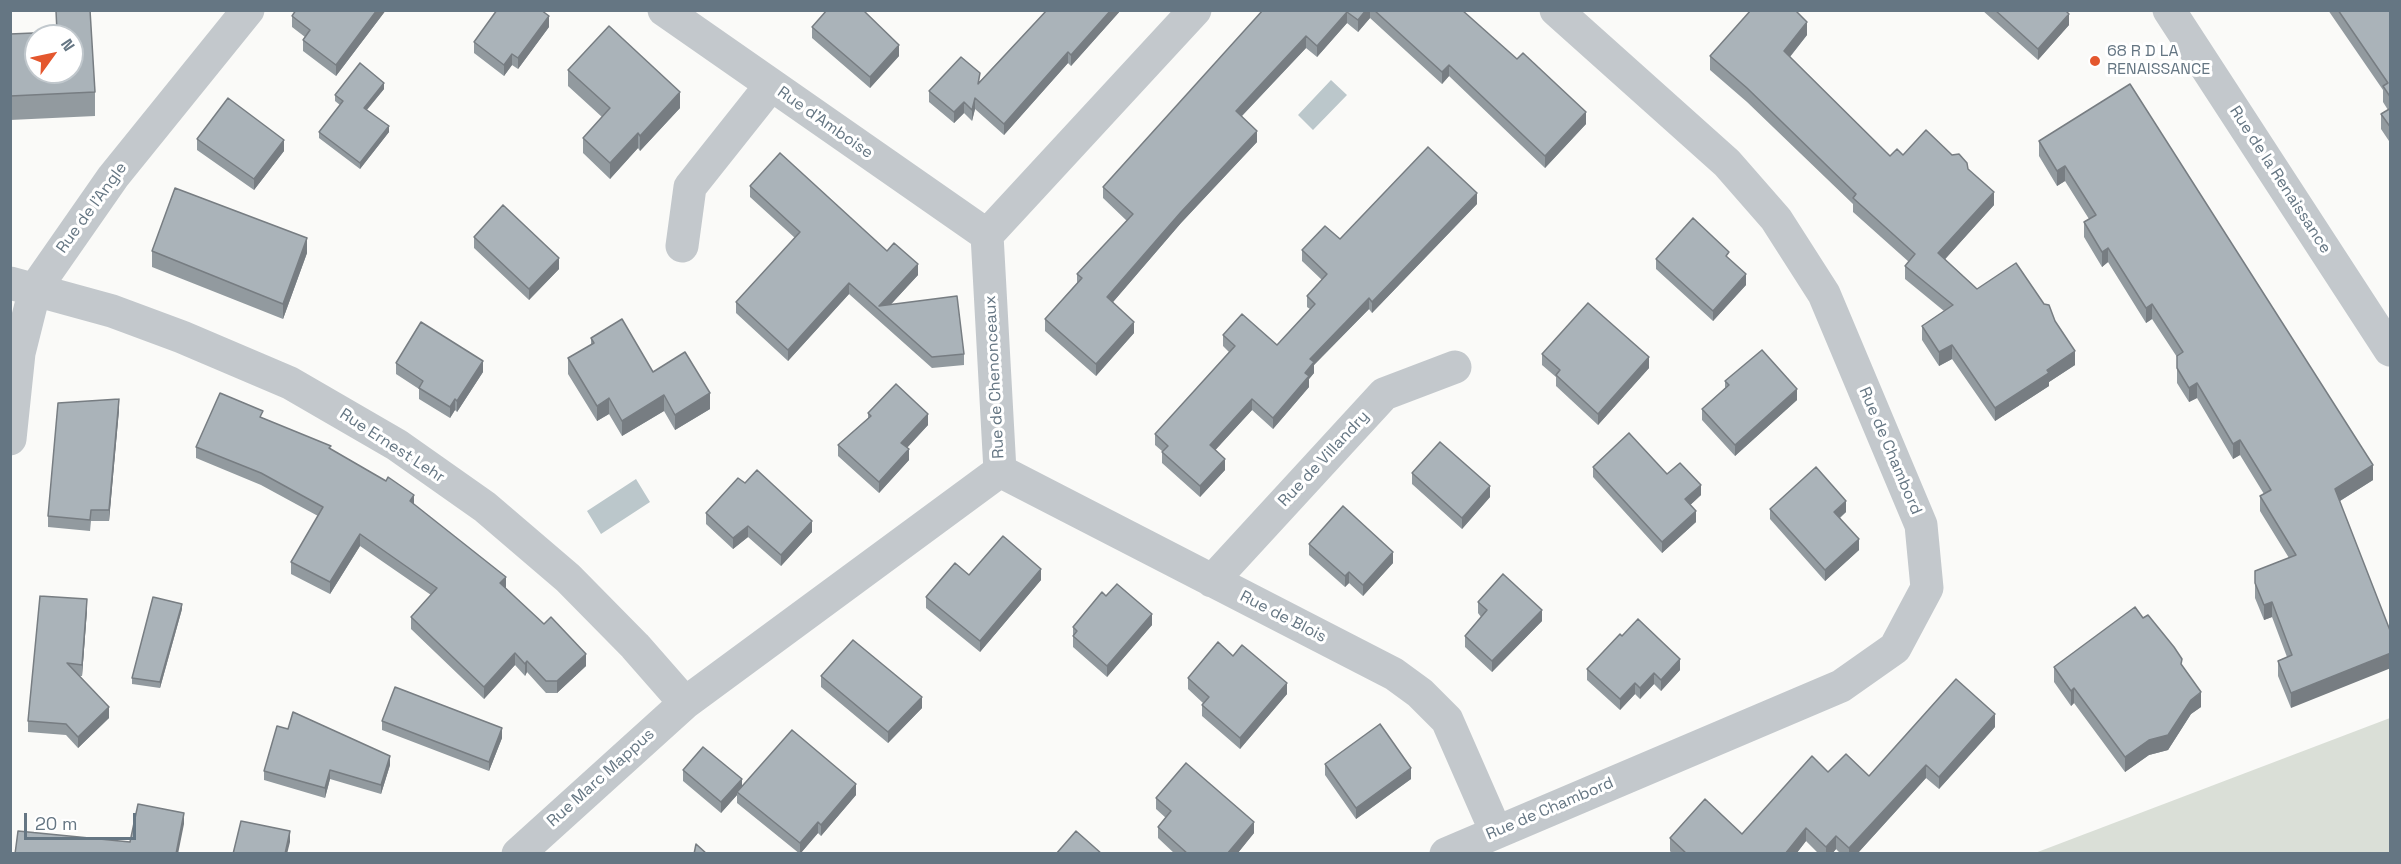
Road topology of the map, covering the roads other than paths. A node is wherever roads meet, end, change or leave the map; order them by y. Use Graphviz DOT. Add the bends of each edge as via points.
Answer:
graph roads {
  1 [pos="248,10"];
  2 [pos="664,10"];
  3 [pos="1195,10"];
  4 [pos="1556,10"];
  5 [pos="2169,10"];
  6 [pos="771,85"];
  7 [pos="987,235"];
  8 [pos="682,246"];
  9 [pos="23,286"];
  10 [pos="2391,350"];
  11 [pos="1455,366"];
  12 [pos="10,439"];
  13 [pos="1000,471"];
  14 [pos="1212,581"];
  15 [pos="685,703"];
  16 [pos="1496,832"];
  17 [pos="518,854"];
  18 [pos="1446,854"];
  1 -- 9 [label="street, Rue de l'Angle"];
  2 -- 6 [label="street, Rue d'Amboise"];
  3 -- 7 [label="street"];
  4 -- 16 [label="street, Rue de Chambord" via="1727,163 1776,219 1824,294 1921,525 1927,588 1895,648 1841,686"];
  5 -- 10 [label="street, Rue de la Renaissance"];
  6 -- 7 [label="street, Rue d'Amboise"];
  6 -- 8 [label="street" via="690,187"];
  7 -- 13 [label="street, Rue de Chenonceaux"];
  9 -- 12 [label="street, Rue de l'Angle"];
  9 -- 15 [label="street, Rue Ernest Lehr" via="162,329 290,383 397,445 485,507 568,578"];
  11 -- 14 [label="street, Rue de Villandry" via="1384,394"];
  13 -- 14 [label="street, Rue de Blois"];
  13 -- 15 [label="street, Rue de Chenonceaux"];
  14 -- 16 [label="street, Rue de Blois" via="1394,674 1420,693 1446,720"];
  15 -- 17 [label="street, Rue Marc Mappus"];
  16 -- 18 [label="street, Rue de Chambord"];
}
